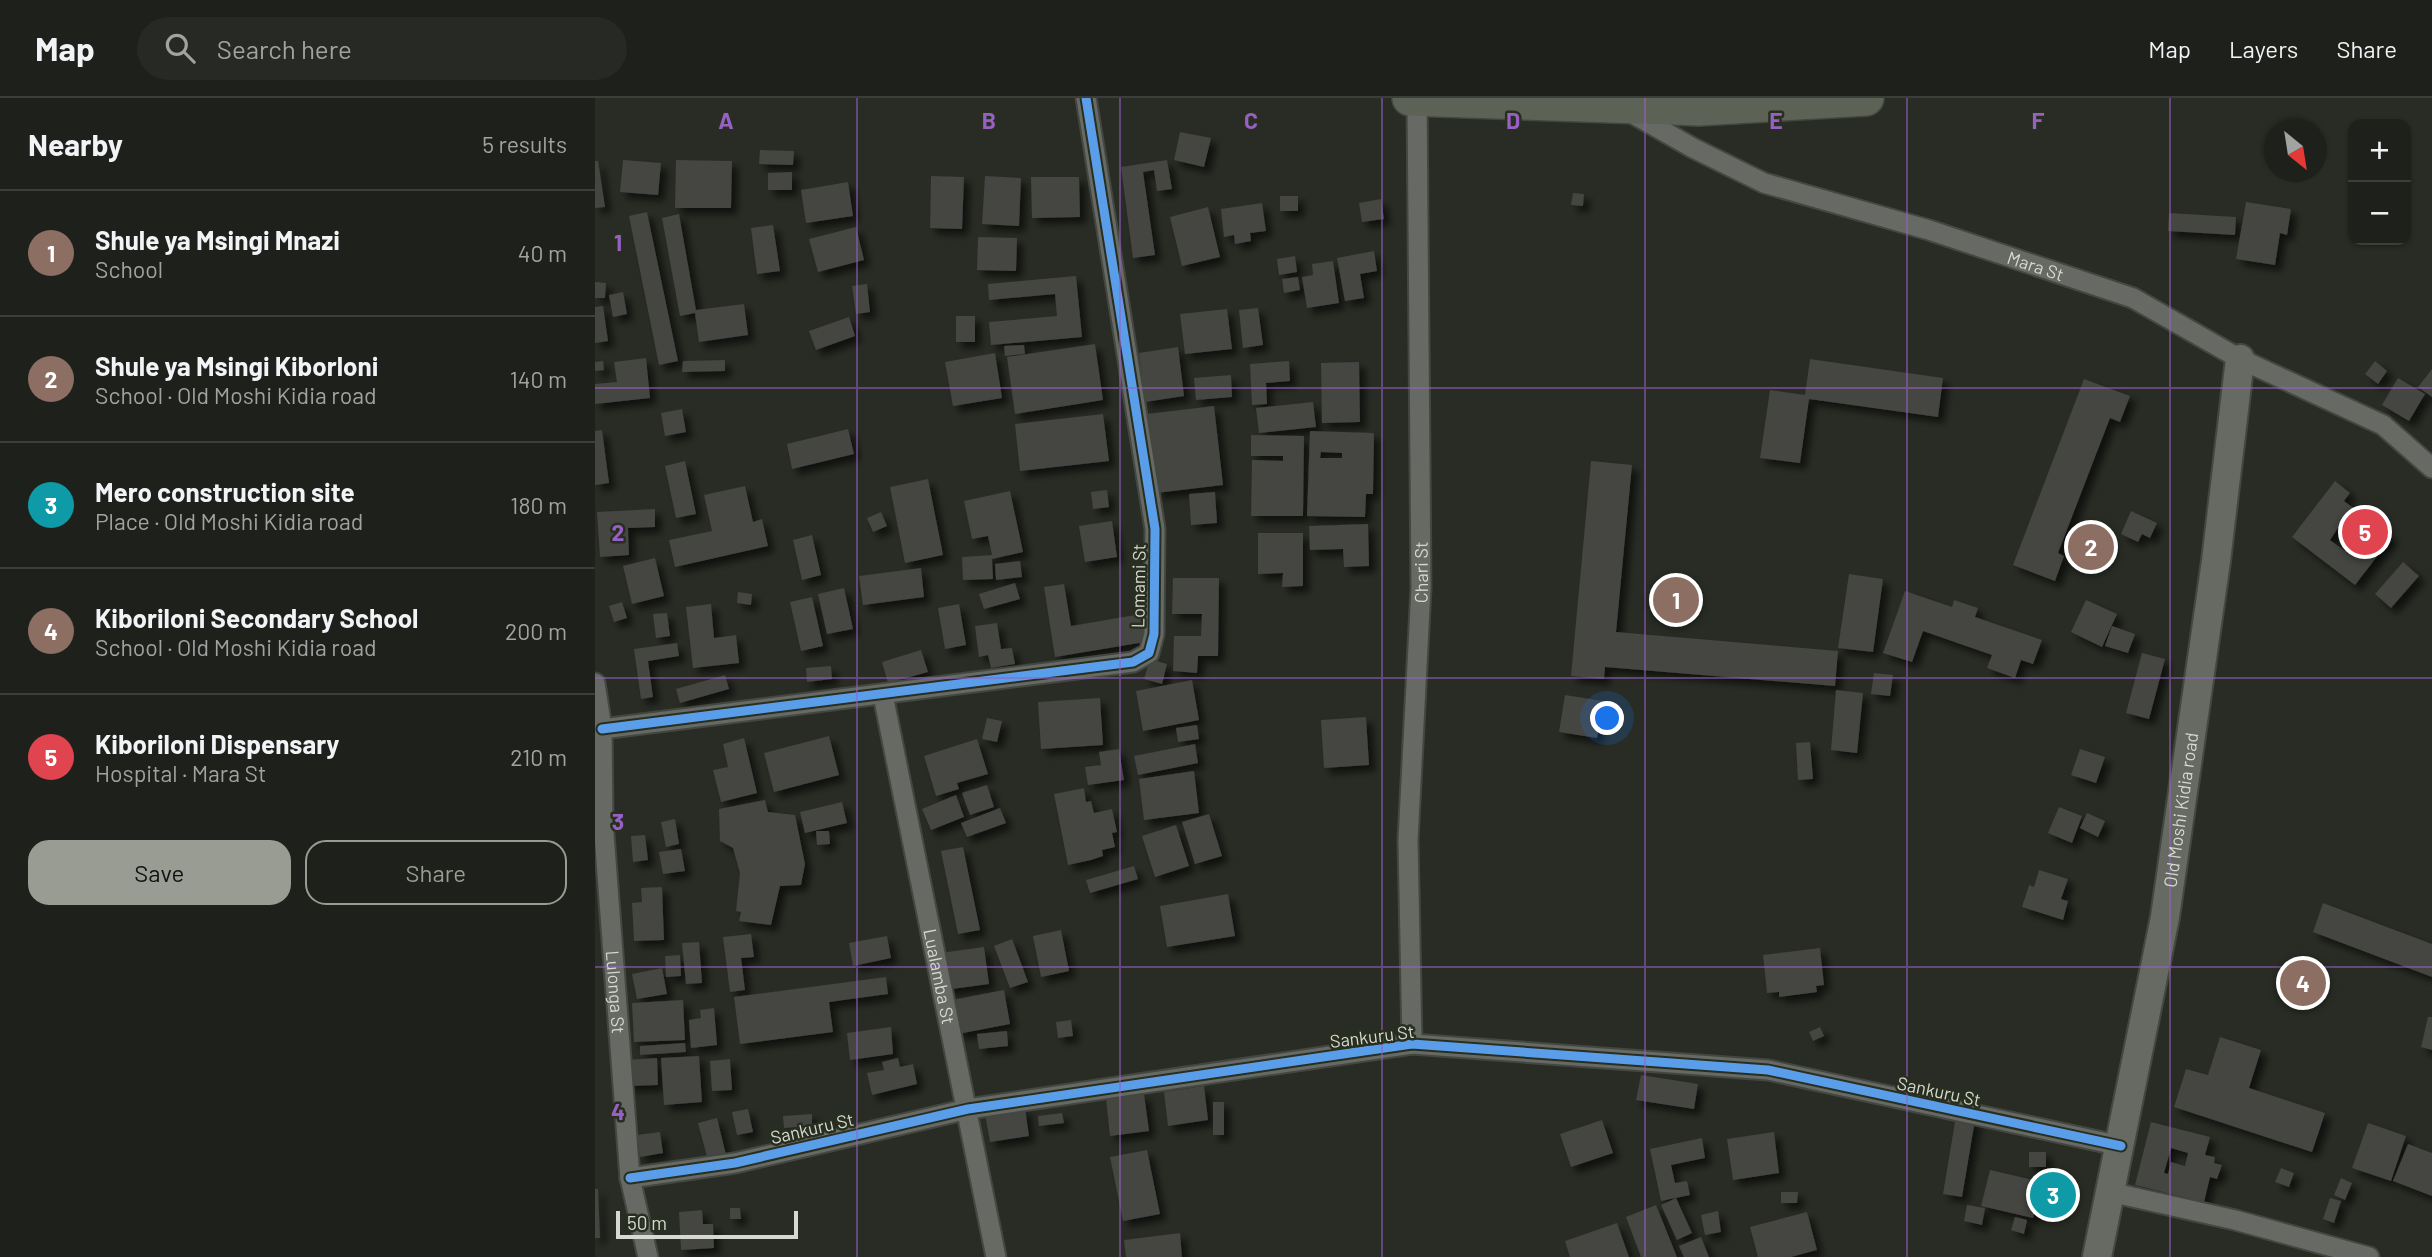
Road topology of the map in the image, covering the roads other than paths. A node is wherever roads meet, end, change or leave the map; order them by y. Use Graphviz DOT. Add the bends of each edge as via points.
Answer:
graph roads {
  1 [pos="1086,98"];
  2 [pos="1410,98"];
  3 [pos="1866,98"];
  4 [pos="1417,99"];
  5 [pos="1619,102"];
  6 [pos="1712,103"];
  7 [pos="2240,359"];
  8 [pos="2432,468"];
  9 [pos="595,683"];
  10 [pos="883,695"];
  11 [pos="602,729"];
  12 [pos="599,822"];
  13 [pos="1412,1044"];
  14 [pos="968,1109"];
  15 [pos="2121,1146"];
  16 [pos="630,1178"];
  17 [pos="2110,1192"];
  18 [pos="648,1257"];
  19 [pos="996,1257"];
  20 [pos="2097,1257"];
  21 [pos="2369,1257"];
  1 -- 10 [label="street, Lomami St" via="1155,529 1154,634 1149,653 1133,662"];
  2 -- 4 [label="highway"];
  3 -- 6 [label="highway"];
  4 -- 5 [label="highway"];
  4 -- 13 [label="street, Chari St" via="1421,588 1408,840"];
  5 -- 6 [label="highway"];
  5 -- 7 [label="street, Mara St" via="1693,148 1764,183 1929,230 2133,298"];
  7 -- 8 [label="street, Mara St" via="2383,425"];
  7 -- 15 [label="street, Old Moshi Kidia road" via="2169,890"];
  9 -- 11 [label="street, Lulonga St"];
  10 -- 11 [label="street, Lomami St"];
  10 -- 14 [label="street, Lualamba St"];
  11 -- 12 [label="street, Lulonga St"];
  12 -- 16 [label="street, Lulonga St"];
  13 -- 14 [label="street, Sankuru St"];
  13 -- 15 [label="street, Sankuru St" via="1768,1070"];
  14 -- 16 [label="street, Sankuru St" via="735,1163"];
  14 -- 19 [label="street, Lualamba St"];
  15 -- 17 [label="street, Old Moshi Kidia road"];
  16 -- 18 [label="street, Lulonga St"];
  17 -- 20 [label="street, Old Moshi Kidia road"];
  17 -- 21 [label="street"];
}
